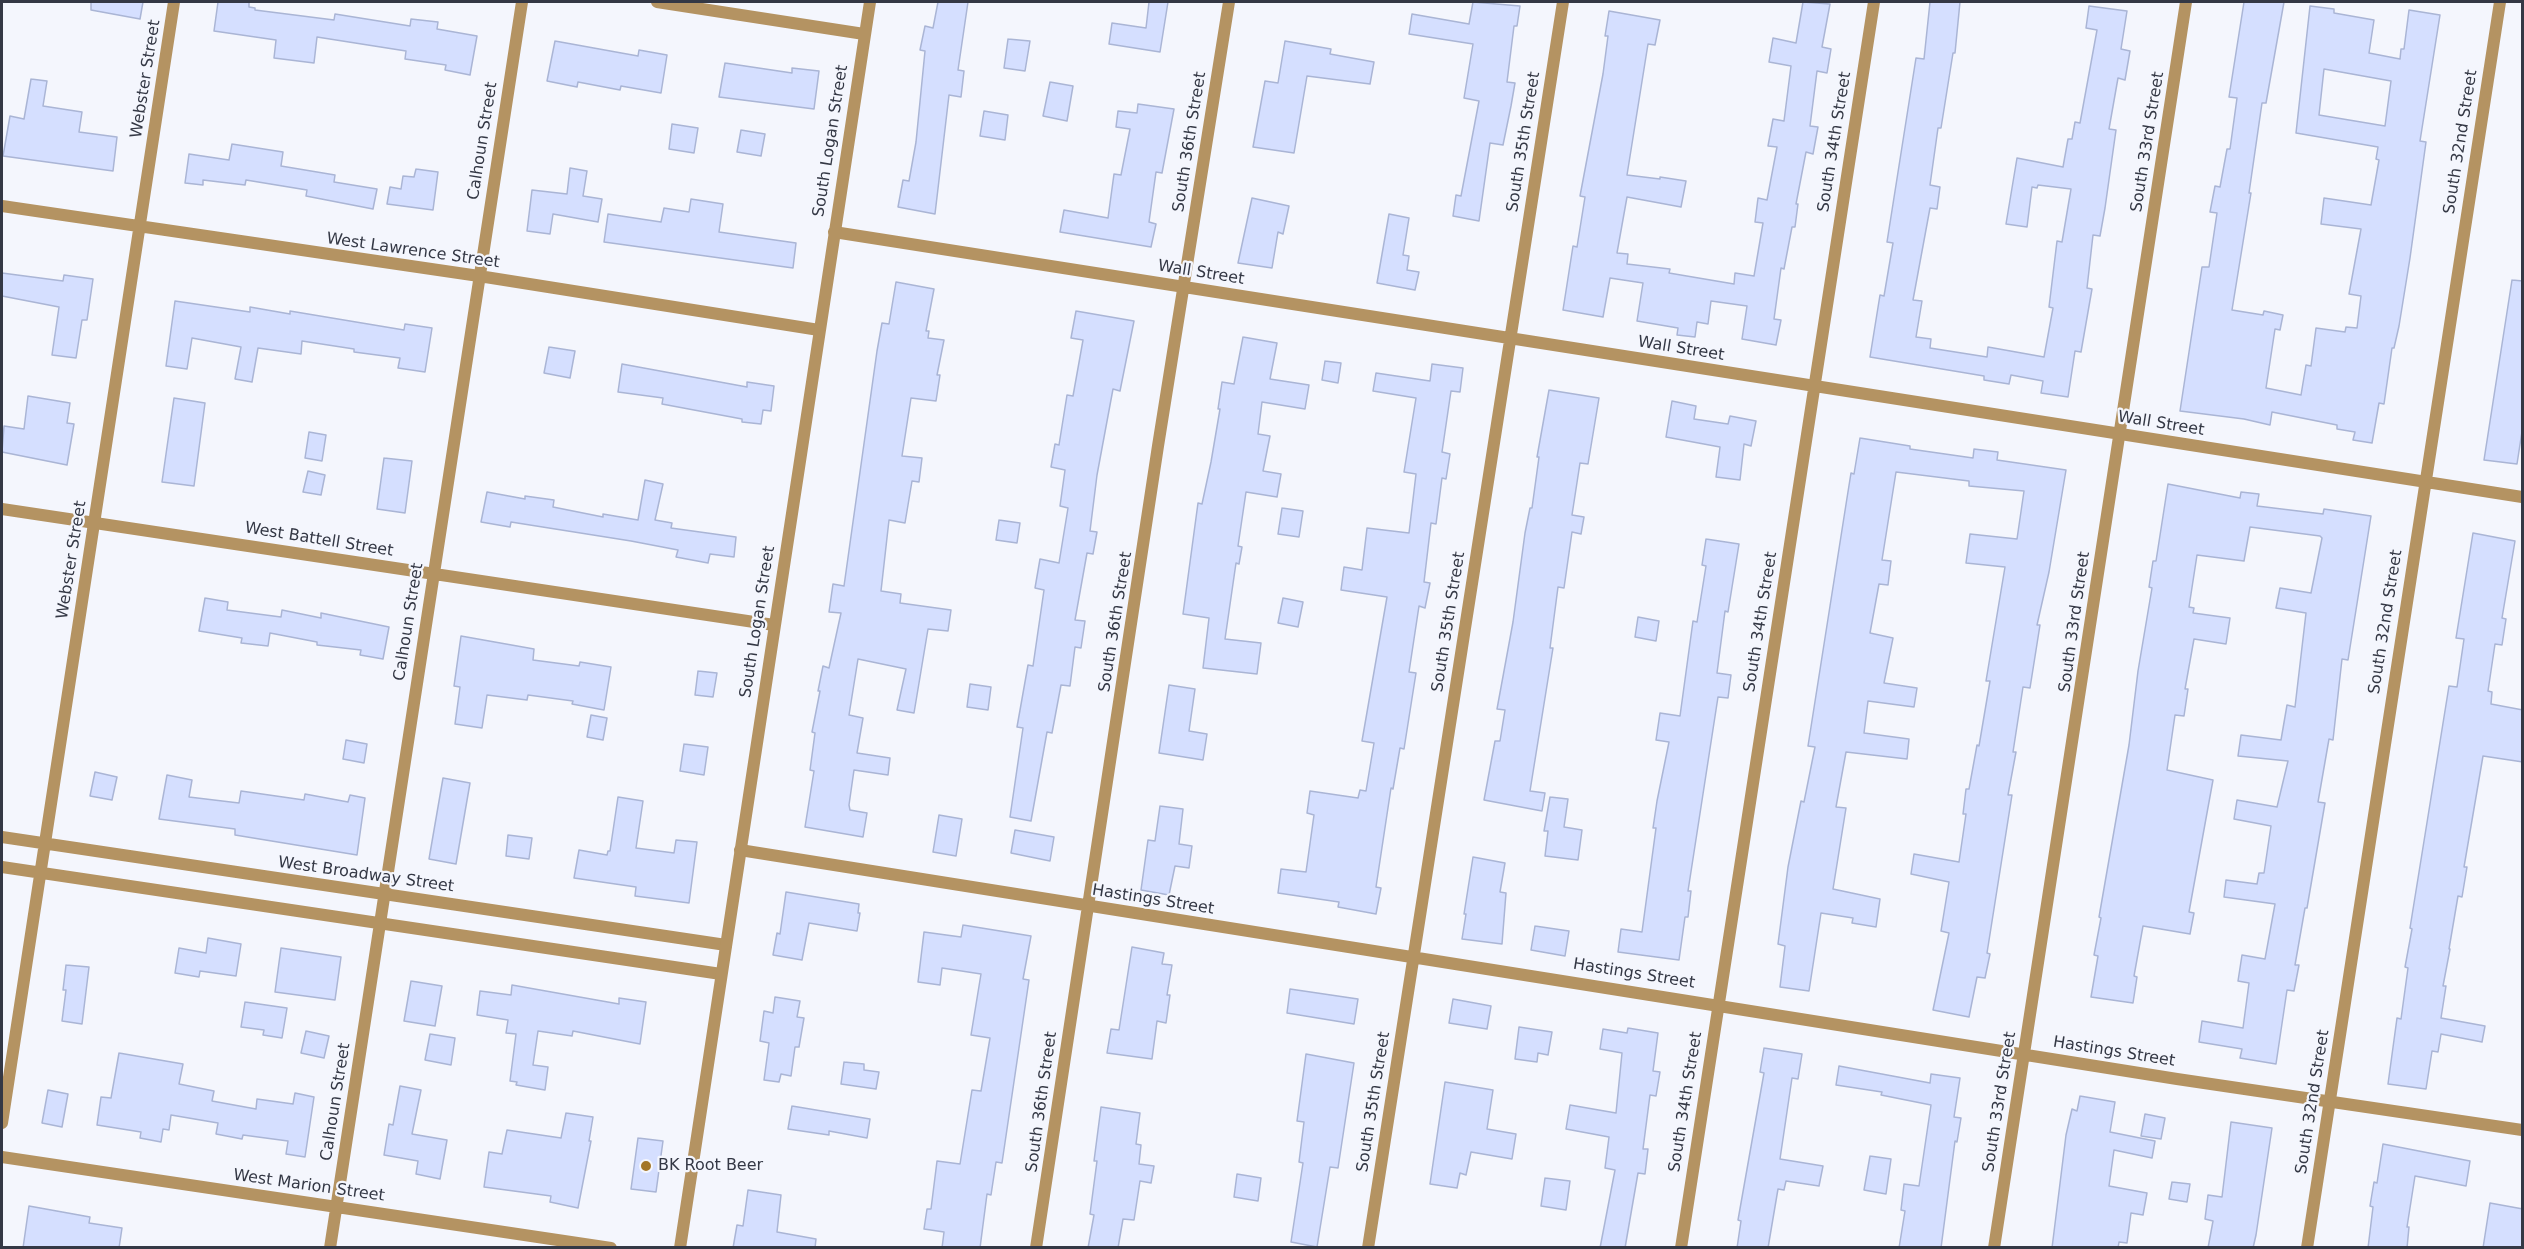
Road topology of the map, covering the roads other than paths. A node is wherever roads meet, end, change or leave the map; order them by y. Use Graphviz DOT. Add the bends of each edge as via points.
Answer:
graph roads {
  1 [pos="174,2"];
  2 [pos="522,2"];
  3 [pos="657,2"];
  4 [pos="870,2"];
  5 [pos="1229,2"];
  6 [pos="1563,2"];
  7 [pos="1874,2"];
  8 [pos="2186,2"];
  9 [pos="2500,2"];
  10 [pos="864,34"];
  11 [pos="2,206"];
  12 [pos="141,227"];
  13 [pos="834,232"];
  14 [pos="479,276"];
  15 [pos="1184,287"];
  16 [pos="819,330"];
  17 [pos="1509,339"];
  18 [pos="1814,387"];
  19 [pos="2120,435"];
  20 [pos="2424,482"];
  21 [pos="2523,497"];
  22 [pos="2,509"];
  23 [pos="94,522"];
  24 [pos="432,574"];
  25 [pos="774,626"];
  26 [pos="2,837"];
  27 [pos="45,844"];
  28 [pos="740,850"];
  29 [pos="2,867"];
  30 [pos="41,873"];
  31 [pos="384,895"];
  32 [pos="1087,906"];
  33 [pos="380,923"];
  34 [pos="726,945"];
  35 [pos="1414,957"];
  36 [pos="721,974"];
  37 [pos="1717,1005"];
  38 [pos="2024,1054"];
  39 [pos="2329,1102"];
  40 [pos="2,1123"];
  41 [pos="2523,1130"];
  42 [pos="2,1157"];
  43 [pos="336,1206"];
  44 [pos="330,1248"];
  45 [pos="611,1248"];
  46 [pos="680,1248"];
  47 [pos="1036,1248"];
  48 [pos="1368,1248"];
  49 [pos="1681,1248"];
  50 [pos="1994,1248"];
  51 [pos="2307,1248"];
  1 -- 12 [label="street, Webster Street"];
  2 -- 14 [label="street, Calhoun Street"];
  3 -- 10 [label="street"];
  4 -- 10 [label="street, South Logan Street"];
  5 -- 15 [label="street, South 36th Street"];
  6 -- 17 [label="street, South 35th Street"];
  7 -- 18 [label="street, South 34th Street"];
  8 -- 19 [label="street, South 33rd Street"];
  9 -- 20 [label="street, South 32nd Street"];
  10 -- 13 [label="street, South Logan Street"];
  11 -- 12 [label="street, West Lawrence Street"];
  12 -- 14 [label="street, West Lawrence Street"];
  12 -- 23 [label="street, Webster Street"];
  13 -- 15 [label="street, Wall Street"];
  13 -- 16 [label="street, South Logan Street"];
  14 -- 16 [label="street, West Lawrence Street"];
  14 -- 24 [label="street, Calhoun Street"];
  15 -- 17 [label="street, Wall Street"];
  15 -- 32 [label="street, South 36th Street"];
  16 -- 25 [label="street, South Logan Street"];
  17 -- 18 [label="street, Wall Street"];
  17 -- 35 [label="street, South 35th Street"];
  18 -- 19 [label="street, Wall Street"];
  18 -- 37 [label="street, South 34th Street"];
  19 -- 20 [label="street, Wall Street"];
  19 -- 38 [label="street, South 33rd Street"];
  20 -- 21 [label="street, Wall Street"];
  20 -- 39 [label="street, South 32nd Street"];
  22 -- 23 [label="street, West Battell Street"];
  23 -- 24 [label="street, West Battell Street"];
  23 -- 27 [label="street, Webster Street"];
  24 -- 25 [label="street, West Battell Street"];
  24 -- 31 [label="street, Calhoun Street"];
  25 -- 28 [label="street, South Logan Street"];
  26 -- 27 [label="street, West Broadway Street"];
  27 -- 30 [label="street, Webster Street"];
  27 -- 31 [label="street, West Broadway Street"];
  28 -- 32 [label="street, Hastings Street"];
  28 -- 34 [label="street, South Logan Street"];
  29 -- 30 [label="street"];
  30 -- 33 [label="street"];
  30 -- 40 [label="street, Webster Street"];
  31 -- 33 [label="street, Calhoun Street"];
  31 -- 34 [label="street, West Broadway Street"];
  32 -- 35 [label="street, Hastings Street"];
  32 -- 47 [label="street, South 36th Street"];
  33 -- 36 [label="street"];
  33 -- 43 [label="street, Calhoun Street"];
  34 -- 36 [label="street, South Logan Street"];
  35 -- 37 [label="street, Hastings Street"];
  35 -- 48 [label="street, South 35th Street"];
  36 -- 46 [label="street, South Logan Street"];
  37 -- 38 [label="street, Hastings Street"];
  37 -- 49 [label="street, South 34th Street"];
  38 -- 39 [label="street, Hastings Street"];
  38 -- 50 [label="street, South 33rd Street"];
  39 -- 41 [label="street, Hastings Street"];
  39 -- 51 [label="street, South 32nd Street"];
  42 -- 43 [label="street, West Marion Street"];
  43 -- 44 [label="street, Calhoun Street"];
  43 -- 45 [label="street, West Marion Street"];
}
